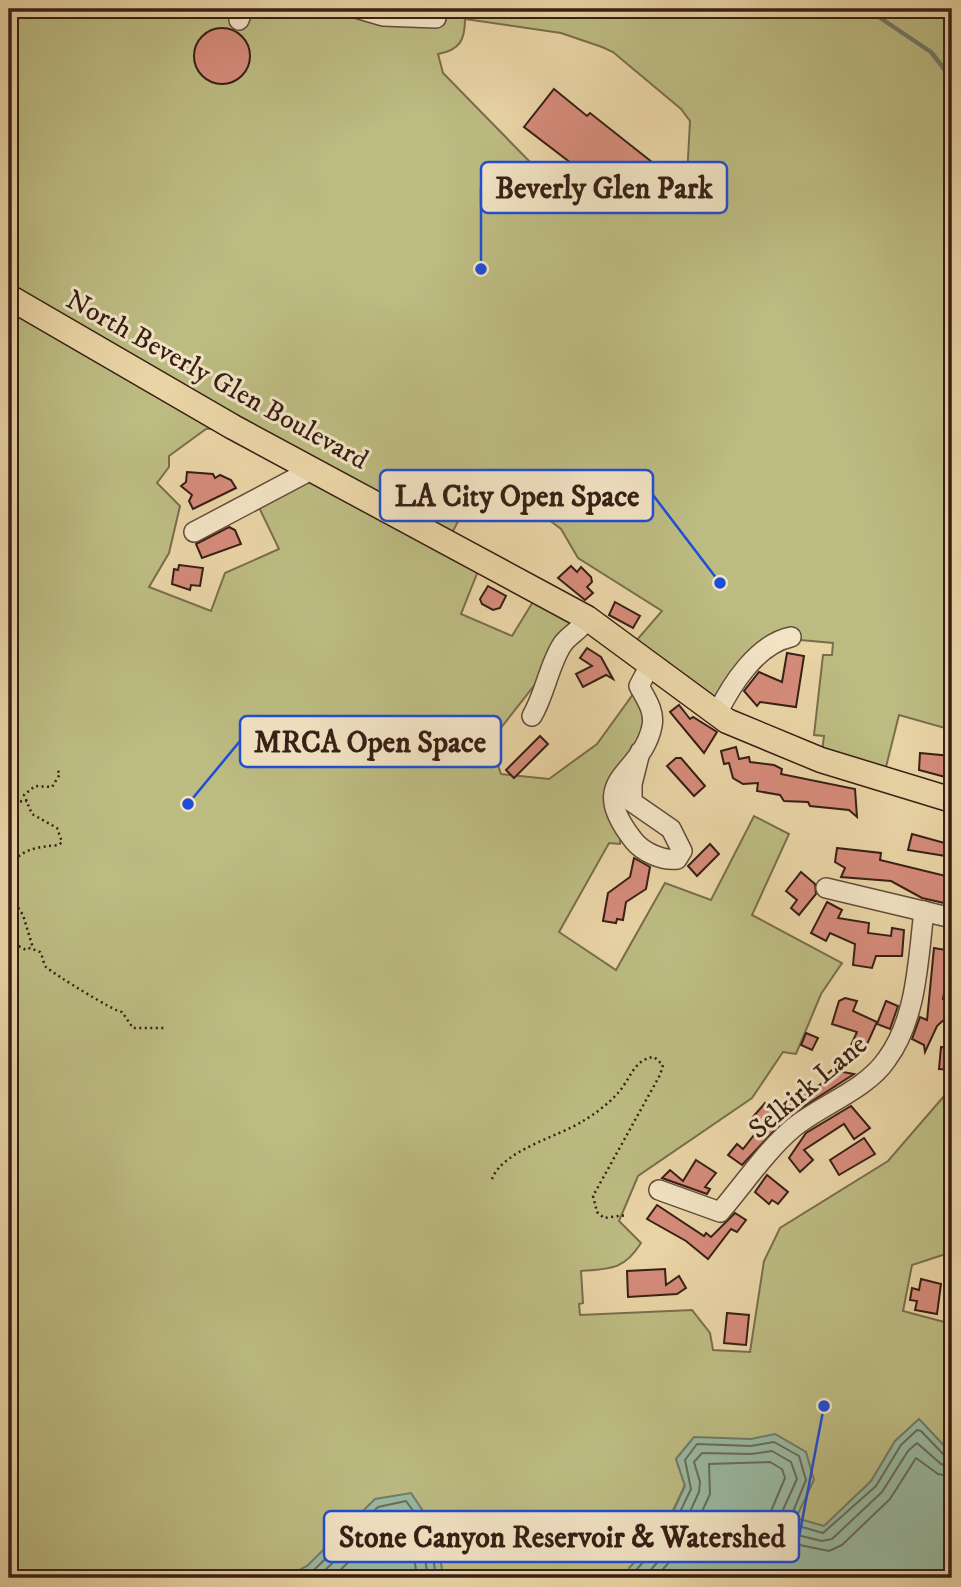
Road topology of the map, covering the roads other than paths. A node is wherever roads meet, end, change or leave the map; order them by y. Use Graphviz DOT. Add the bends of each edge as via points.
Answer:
graph roads {
  1 [pos="359,9"];
  2 [pos="436,18"];
  3 [pos="9,298"];
  4 [pos="313,469"];
  5 [pos="194,532"];
  6 [pos="587,618"];
  7 [pos="791,637"];
  8 [pos="650,665"];
  9 [pos="717,714"];
  10 [pos="532,716"];
  11 [pos="640,752"];
  12 [pos="952,800"];
  13 [pos="826,888"];
  14 [pos="924,911"];
  15 [pos="952,918"];
  16 [pos="659,1190"];
  1 -- 2 [label="street" via="383,16"];
  3 -- 4 [label="main road, North Beverly Glen Boulevard"];
  4 -- 5 [label="street"];
  4 -- 6 [label="main road, North Beverly Glen Boulevard"];
  6 -- 8 [label="main road, North Beverly Glen Boulevard"];
  6 -- 10 [label="street" via="560,649"];
  7 -- 9 [label="street" via="779,640 736,678"];
  8 -- 9 [label="main road, North Beverly Glen Boulevard"];
  8 -- 11 [label="street" via="639,686 652,711 653,725"];
  9 -- 12 [label="main road, North Beverly Glen Boulevard" via="821,760"];
  11 -- 11 [label="street" via="623,772 613,804 639,846 668,860 677,859 682,851 671,829 632,802"];
  13 -- 14 [label="street"];
  14 -- 15 [label="street"];
  14 -- 16 [label="street, Selkirk Lane" via="909,1010 900,1038 869,1079 796,1126 720,1212"];
}
